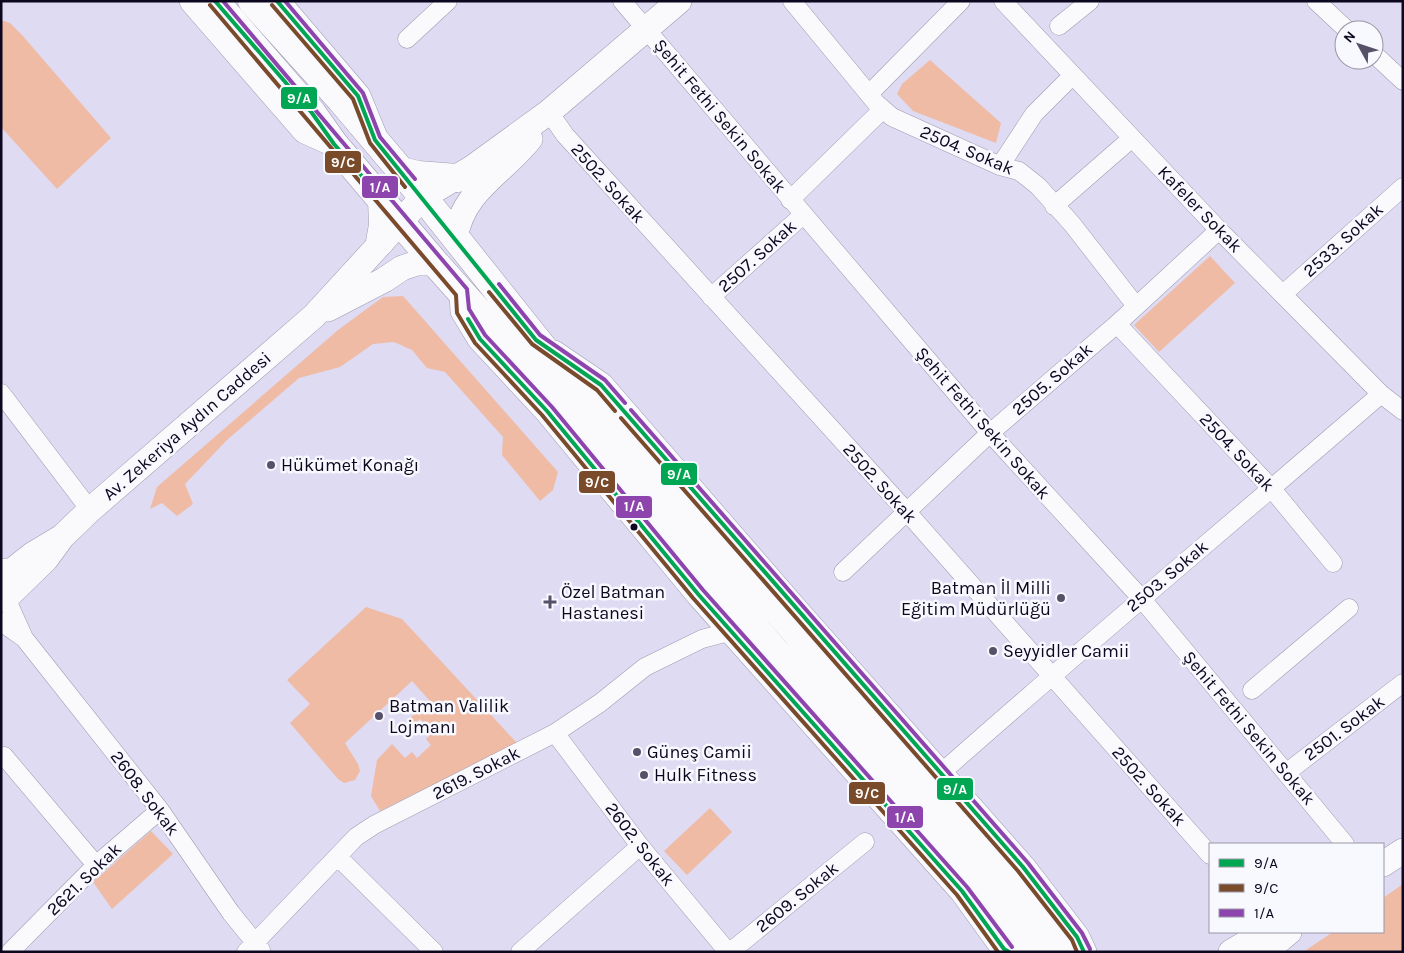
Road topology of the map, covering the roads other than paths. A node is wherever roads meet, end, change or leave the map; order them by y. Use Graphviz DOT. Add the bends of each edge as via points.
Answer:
graph roads {
  1 [pos="192,1"];
  2 [pos="215,1"];
  3 [pos="252,1"];
  4 [pos="277,1"];
  5 [pos="448,1"];
  6 [pos="622,1"];
  7 [pos="678,1"];
  8 [pos="792,1"];
  9 [pos="962,1"];
  10 [pos="1003,1"];
  11 [pos="1090,1"];
  12 [pos="1316,1"];
  13 [pos="1336,20"];
  14 [pos="1059,26"];
  15 [pos="647,28"];
  16 [pos="407,40"];
  17 [pos="1384,63"];
  18 [pos="1073,76"];
  19 [pos="1403,81"];
  20 [pos="869,94"];
  21 [pos="882,110"];
  22 [pos="549,112"];
  23 [pos="1132,138"];
  24 [pos="375,140"];
  25 [pos="334,144"];
  26 [pos="1000,166"];
  27 [pos="401,171"];
  28 [pos="458,178"];
  29 [pos="1403,187"];
  30 [pos="423,197"];
  31 [pos="382,199"];
  32 [pos="790,200"];
  33 [pos="1054,206"];
  34 [pos="803,214"];
  35 [pos="400,220"];
  36 [pos="1219,230"];
  37 [pos="455,238"];
  38 [pos="380,242"];
  39 [pos="435,263"];
  40 [pos="1283,294"];
  41 [pos="711,297"];
  42 [pos="1136,306"];
  43 [pos="314,316"];
  44 [pos="1117,324"];
  45 [pos="1,393"];
  46 [pos="1381,394"];
  47 [pos="1403,411"];
  48 [pos="990,433"];
  49 [pos="603,434"];
  50 [pos="1272,489"];
  51 [pos="90,510"];
  52 [pos="907,512"];
  53 [pos="62,537"];
  54 [pos="1333,563"];
  55 [pos="1,572"];
  56 [pos="843,572"];
  57 [pos="1141,598"];
  58 [pos="3,602"];
  59 [pos="1349,608"];
  60 [pos="732,631"];
  61 [pos="24,638"];
  62 [pos="1052,676"];
  63 [pos="1403,684"];
  64 [pos="1252,690"];
  65 [pos="555,733"];
  66 [pos="1,757"];
  67 [pos="1286,773"];
  68 [pos="925,788"];
  69 [pos="160,810"];
  70 [pos="865,842"];
  71 [pos="1344,843"];
  72 [pos="640,846"];
  73 [pos="1403,851"];
  74 [pos="1209,854"];
  75 [pos="338,856"];
  76 [pos="1384,863"];
  77 [pos="96,865"];
  78 [pos="1263,933"];
  79 [pos="1289,933"];
  80 [pos="254,949"];
  81 [pos="10,952"];
  82 [pos="434,952"];
  83 [pos="520,952"];
  84 [pos="729,952"];
  85 [pos="1010,952"];
  86 [pos="1037,952"];
  87 [pos="1070,952"];
  88 [pos="1084,952"];
  89 [pos="1231,952"];
  90 [pos="1265,952"];
  1 -- 25 [label="street" via="305,131"];
  2 -- 25 [label="main road" via="312,112"];
  3 -- 24 [label="main road"];
  4 -- 24 [label="street" via="358,96"];
  5 -- 16 [label="street"];
  6 -- 15 [label="street, Şehit Fethi Sekin Sokak"];
  7 -- 15 [label="street"];
  8 -- 20 [label="street, 2504. Sokak"];
  9 -- 20 [label="street"];
  10 -- 18 [label="street, Kafeler Sokak"];
  11 -- 14 [label="street"];
  12 -- 13 [label="street"];
  15 -- 22 [label="street"];
  15 -- 32 [label="street, Şehit Fethi Sekin Sokak"];
  17 -- 19 [label="street"];
  18 -- 23 [label="street, Kafeler Sokak"];
  18 -- 26 [label="street" via="1034,114"];
  20 -- 21 [label="street, 2504. Sokak"];
  21 -- 26 [label="street, 2504. Sokak"];
  21 -- 32 [label="street, 2507. Sokak"];
  22 -- 28 [label="street"];
  22 -- 37 [label="street" via="530,141 470,198 458,221"];
  22 -- 41 [label="street, 2502. Sokak" via="565,135"];
  23 -- 33 [label="street"];
  23 -- 36 [label="street, Kafeler Sokak"];
  24 -- 27 [label="main road"];
  25 -- 31 [label="main road"];
  26 -- 33 [label="street, 2504. Sokak" via="1019,171 1038,186"];
  27 -- 28 [label="main road"];
  27 -- 30 [label="main road"];
  28 -- 30 [label="street"];
  29 -- 40 [label="street, 2533. Sokak"];
  30 -- 35 [label="street"];
  30 -- 37 [label="main road"];
  31 -- 35 [label="main road"];
  31 -- 38 [label="main road"];
  32 -- 34 [label="street, Şehit Fethi Sekin Sokak"];
  33 -- 42 [label="street, 2504. Sokak" via="1072,224"];
  34 -- 41 [label="street, 2507. Sokak"];
  34 -- 48 [label="street, Şehit Fethi Sekin Sokak"];
  35 -- 38 [label="street"];
  35 -- 39 [label="main road"];
  36 -- 40 [label="street, Kafeler Sokak"];
  36 -- 42 [label="street, 2505. Sokak"];
  37 -- 49 [label="main road" via="536,340"];
  38 -- 43 [label="street"];
  39 -- 43 [label="street" via="417,263 402,268"];
  39 -- 49 [label="main road"];
  40 -- 46 [label="street, Kafeler Sokak"];
  41 -- 52 [label="street, 2502. Sokak"];
  42 -- 44 [label="street, 2505. Sokak"];
  43 -- 51 [label="street, Av. Zekeriya Aydın Caddesi"];
  44 -- 48 [label="street, 2505. Sokak"];
  44 -- 50 [label="street, 2504. Sokak"];
  45 -- 51 [label="street"];
  46 -- 47 [label="street, Kafeler Sokak"];
  46 -- 50 [label="street, 2503. Sokak"];
  48 -- 52 [label="street, 2505. Sokak"];
  48 -- 57 [label="street, Şehit Fethi Sekin Sokak"];
  49 -- 60 [label="street" via="642,528"];
  49 -- 68 [label="main road" via="795,631"];
  50 -- 54 [label="street, 2504. Sokak"];
  50 -- 57 [label="street, 2503. Sokak"];
  51 -- 53 [label="street, Av. Zekeriya Aydın Caddesi"];
  52 -- 56 [label="street, 2505. Sokak"];
  52 -- 62 [label="street, 2502. Sokak"];
  53 -- 55 [label="street" via="13,570"];
  53 -- 58 [label="street" via="46,559"];
  57 -- 62 [label="street, 2503. Sokak"];
  57 -- 67 [label="street, Şehit Fethi Sekin Sokak"];
  58 -- 61 [label="street"];
  58 -- 61 [label="street"];
  59 -- 64 [label="street"];
  60 -- 65 [label="street, 2619. Sokak" via="702,639 645,667"];
  60 -- 68 [label="street" via="822,736"];
  61 -- 69 [label="street, 2608. Sokak"];
  62 -- 68 [label="street, 2503. Sokak"];
  62 -- 74 [label="street, 2502. Sokak"];
  63 -- 67 [label="street, 2501. Sokak"];
  65 -- 72 [label="street, 2602. Sokak"];
  65 -- 75 [label="street, 2619. Sokak" via="374,825"];
  66 -- 77 [label="street" via="4,756"];
  67 -- 71 [label="street, Şehit Fethi Sekin Sokak"];
  68 -- 85 [label="street" via="962,891 1004,949"];
  68 -- 86 [label="main road"];
  68 -- 87 [label="main road"];
  68 -- 88 [label="street" via="1023,867 1077,937"];
  69 -- 77 [label="street, 2621. Sokak"];
  69 -- 80 [label="street, 2608. Sokak"];
  70 -- 84 [label="street, 2609. Sokak"];
  72 -- 83 [label="street"];
  72 -- 84 [label="street, 2602. Sokak"];
  73 -- 76 [label="street"];
  75 -- 80 [label="street, 2619. Sokak"];
  75 -- 82 [label="street"];
  77 -- 81 [label="street, 2621. Sokak"];
  78 -- 89 [label="street"];
  79 -- 90 [label="street"];
}
